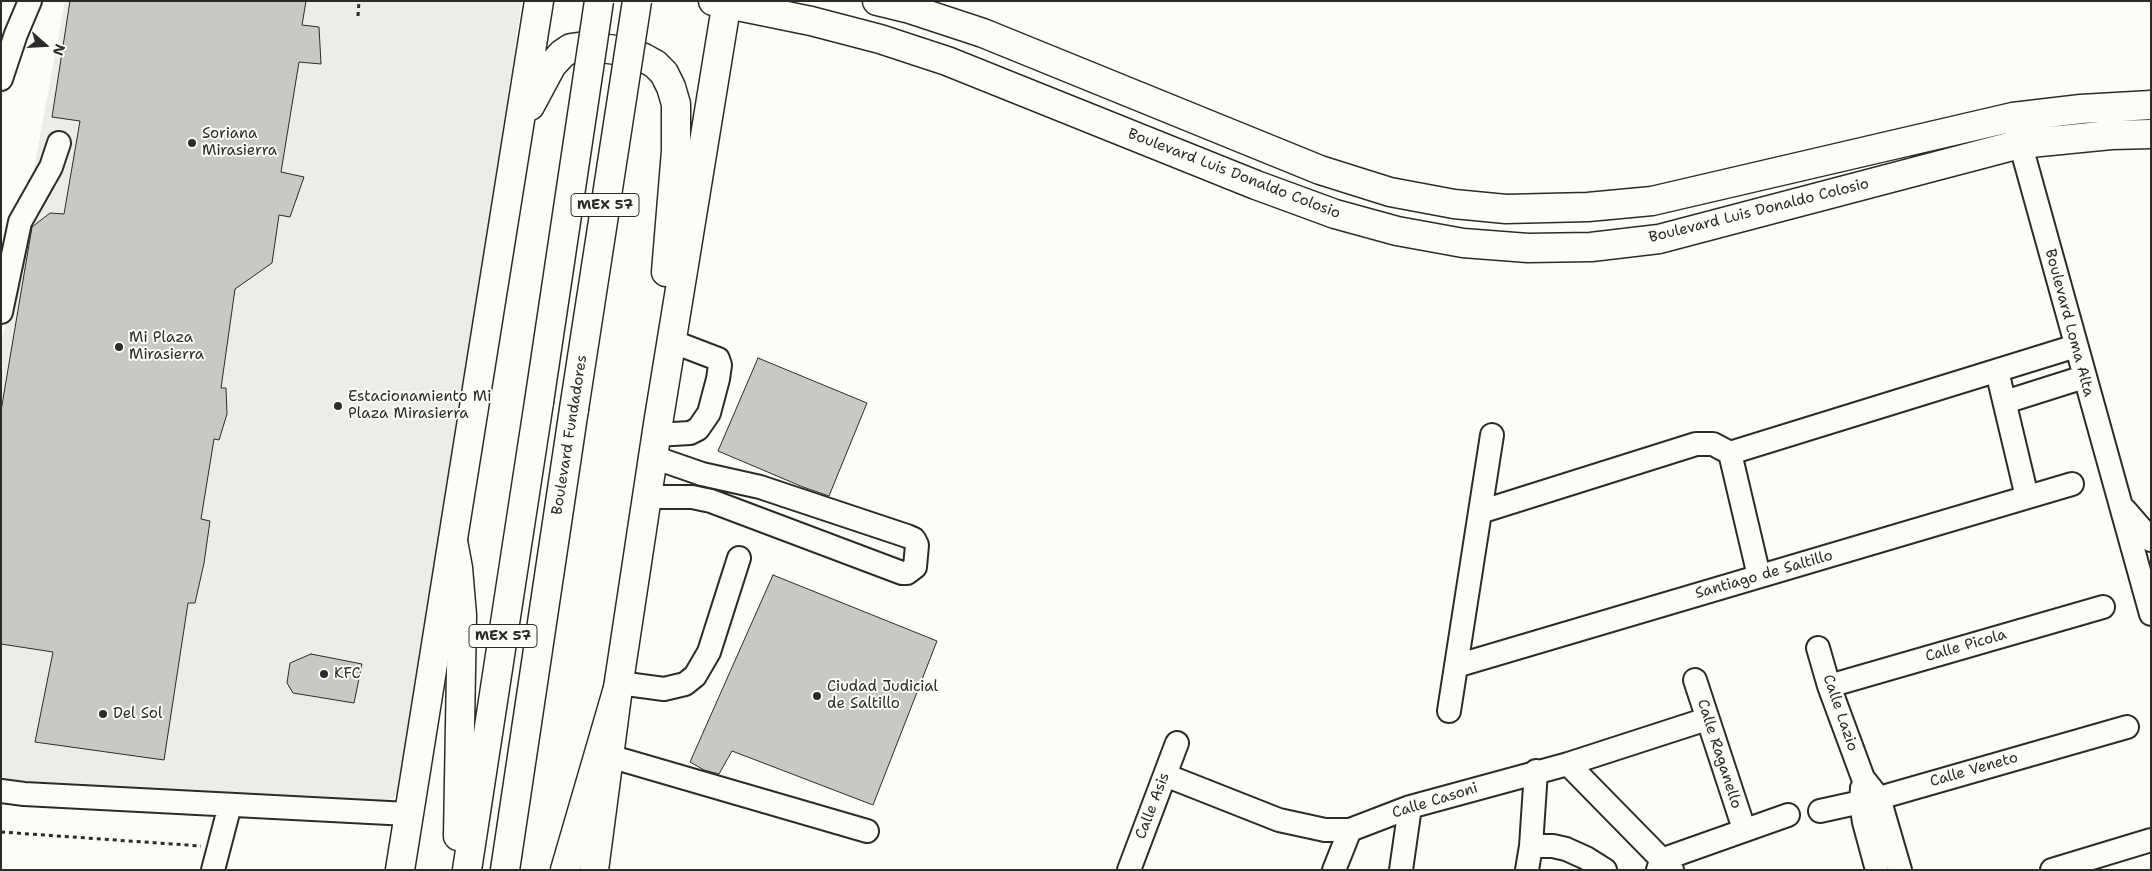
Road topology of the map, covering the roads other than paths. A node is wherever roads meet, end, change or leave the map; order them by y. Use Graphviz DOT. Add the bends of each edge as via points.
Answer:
graph roads {
  1 [pos="30,1"];
  2 [pos="539,1"];
  3 [pos="599,1"];
  4 [pos="637,1"];
  5 [pos="877,1"];
  6 [pos="722,2"];
  7 [pos="1,79"];
  8 [pos="2151,105"];
  9 [pos="2013,117"];
  10 [pos="519,131"];
  11 [pos="2151,134"];
  12 [pos="58,143"];
  13 [pos="2020,144"];
  14 [pos="1,312"];
  15 [pos="671,341"];
  16 [pos="2076,346"];
  17 [pos="1997,371"];
  18 [pos="2084,377"];
  19 [pos="2004,402"];
  20 [pos="1492,435"];
  21 [pos="656,439"];
  22 [pos="1730,453"];
  23 [pos="2072,484"];
  24 [pos="647,497"];
  25 [pos="2027,497"];
  26 [pos="2119,503"];
  27 [pos="1480,512"];
  28 [pos="2151,540"];
  29 [pos="453,541"];
  30 [pos="739,558"];
  31 [pos="1759,576"];
  32 [pos="2103,607"];
  33 [pos="2151,614"];
  34 [pos="1818,648"];
  35 [pos="1456,666"];
  36 [pos="1695,680"];
  37 [pos="619,686"];
  38 [pos="1829,686"];
  39 [pos="1449,712"];
  40 [pos="1707,719"];
  41 [pos="2127,727"];
  42 [pos="1177,743"];
  43 [pos="609,756"];
  44 [pos="1568,764"];
  45 [pos="1536,771"];
  46 [pos="1165,775"];
  47 [pos="1,791"];
  48 [pos="1870,800"];
  49 [pos="230,805"];
  50 [pos="1410,807"];
  51 [pos="1820,811"];
  52 [pos="408,814"];
  53 [pos="1788,814"];
  54 [pos="1744,829"];
  55 [pos="1350,830"];
  56 [pos="868,831"];
  57 [pos="2151,840"];
  58 [pos="1531,846"];
  59 [pos="1664,867"];
  60 [pos="213,870"];
  61 [pos="400,870"];
  62 [pos="458,870"];
  63 [pos="467,870"];
  64 [pos="505,870"];
  65 [pos="565,870"];
  66 [pos="594,870"];
  67 [pos="1129,870"];
  68 [pos="1334,870"];
  69 [pos="1401,870"];
  70 [pos="1527,870"];
  71 [pos="1605,870"];
  72 [pos="1877,870"];
  73 [pos="1900,870"];
  74 [pos="2052,870"];
  1 -- 7 [label="street"];
  2 -- 10 [label="main road"];
  3 -- 63 [label="main road, MEX 57, bridge"];
  4 -- 64 [label="main road, Boulevard Fundadores / MEX 57, bridge"];
  5 -- 9 [label="main road" via="983,33 1320,170 1390,192 1454,204 1506,209 1652,201"];
  6 -- 13 [label="main road, Boulevard Luis Donaldo Colosio" via="812,21 928,54 1335,214 1463,243 1591,248 1659,239"];
  6 -- 15 [label="main road"];
  8 -- 9 [label="main road"];
  9 -- 13 [label="street, Boulevard Loma Alta"];
  10 -- 21 [label="main road" via="552,65 571,48 604,47 644,58 664,73 671,87 676,104 676,151 659,350"];
  10 -- 29 [label="main road"];
  11 -- 13 [label="main road, Boulevard Luis Donaldo Colosio"];
  12 -- 14 [label="street" via="49,172 20,222"];
  13 -- 16 [label="street, Boulevard Loma Alta"];
  15 -- 21 [label="main road"];
  15 -- 21 [label="street" via="718,359 718,379 708,413 698,429"];
  16 -- 17 [label="street"];
  16 -- 18 [label="street, Boulevard Loma Alta"];
  17 -- 19 [label="street"];
  17 -- 22 [label="street"];
  18 -- 19 [label="street"];
  18 -- 26 [label="street, Boulevard Loma Alta"];
  19 -- 25 [label="street"];
  20 -- 27 [label="street"];
  21 -- 24 [label="main road"];
  21 -- 24 [label="street" via="702,474 760,487 914,539 917,545 915,566 902,573 711,501 692,497"];
  22 -- 27 [label="street" via="1713,444 1696,444"];
  22 -- 31 [label="street"];
  23 -- 25 [label="street, Santiago de Saltillo"];
  24 -- 37 [label="main road"];
  25 -- 31 [label="street, Santiago de Saltillo"];
  26 -- 28 [label="street, Boulevard Loma Alta"];
  26 -- 33 [label="street, Boulevard Loma Alta"];
  27 -- 35 [label="street"];
  29 -- 52 [label="main road"];
  29 -- 62 [label="main road" via="462,615"];
  30 -- 37 [label="street" via="709,652 694,676 685,684 664,689"];
  31 -- 35 [label="street, Santiago de Saltillo"];
  32 -- 38 [label="street, Calle Picola"];
  34 -- 38 [label="street, Calle Lazio"];
  35 -- 39 [label="street"];
  36 -- 40 [label="street, Calle Raganello"];
  37 -- 43 [label="main road"];
  37 -- 65 [label="main road"];
  38 -- 48 [label="street, Calle Lazio"];
  40 -- 44 [label="street, Calle Casoni"];
  40 -- 54 [label="street, Calle Raganello"];
  41 -- 48 [label="street, Calle Veneto"];
  42 -- 46 [label="street, Calle Asis"];
  43 -- 56 [label="street"];
  43 -- 66 [label="main road"];
  44 -- 45 [label="street, Calle Casoni"];
  44 -- 59 [label="street"];
  45 -- 50 [label="street, Calle Casoni"];
  45 -- 58 [label="street"];
  46 -- 55 [label="street, Calle Casoni" via="1279,820 1325,830"];
  46 -- 67 [label="street, Calle Asis"];
  47 -- 49 [label="street"];
  48 -- 51 [label="street, Calle Veneto"];
  48 -- 72 [label="street" via="1864,822"];
  48 -- 73 [label="street, Calle Lazio"];
  49 -- 52 [label="street"];
  49 -- 60 [label="street"];
  50 -- 55 [label="street, Calle Casoni"];
  50 -- 69 [label="street"];
  52 -- 61 [label="main road"];
  53 -- 54 [label="street"];
  54 -- 59 [label="street"];
  55 -- 68 [label="street"];
  57 -- 74 [label="street"];
  58 -- 70 [label="street"];
  58 -- 71 [label="street" via="1566,849"];
}
